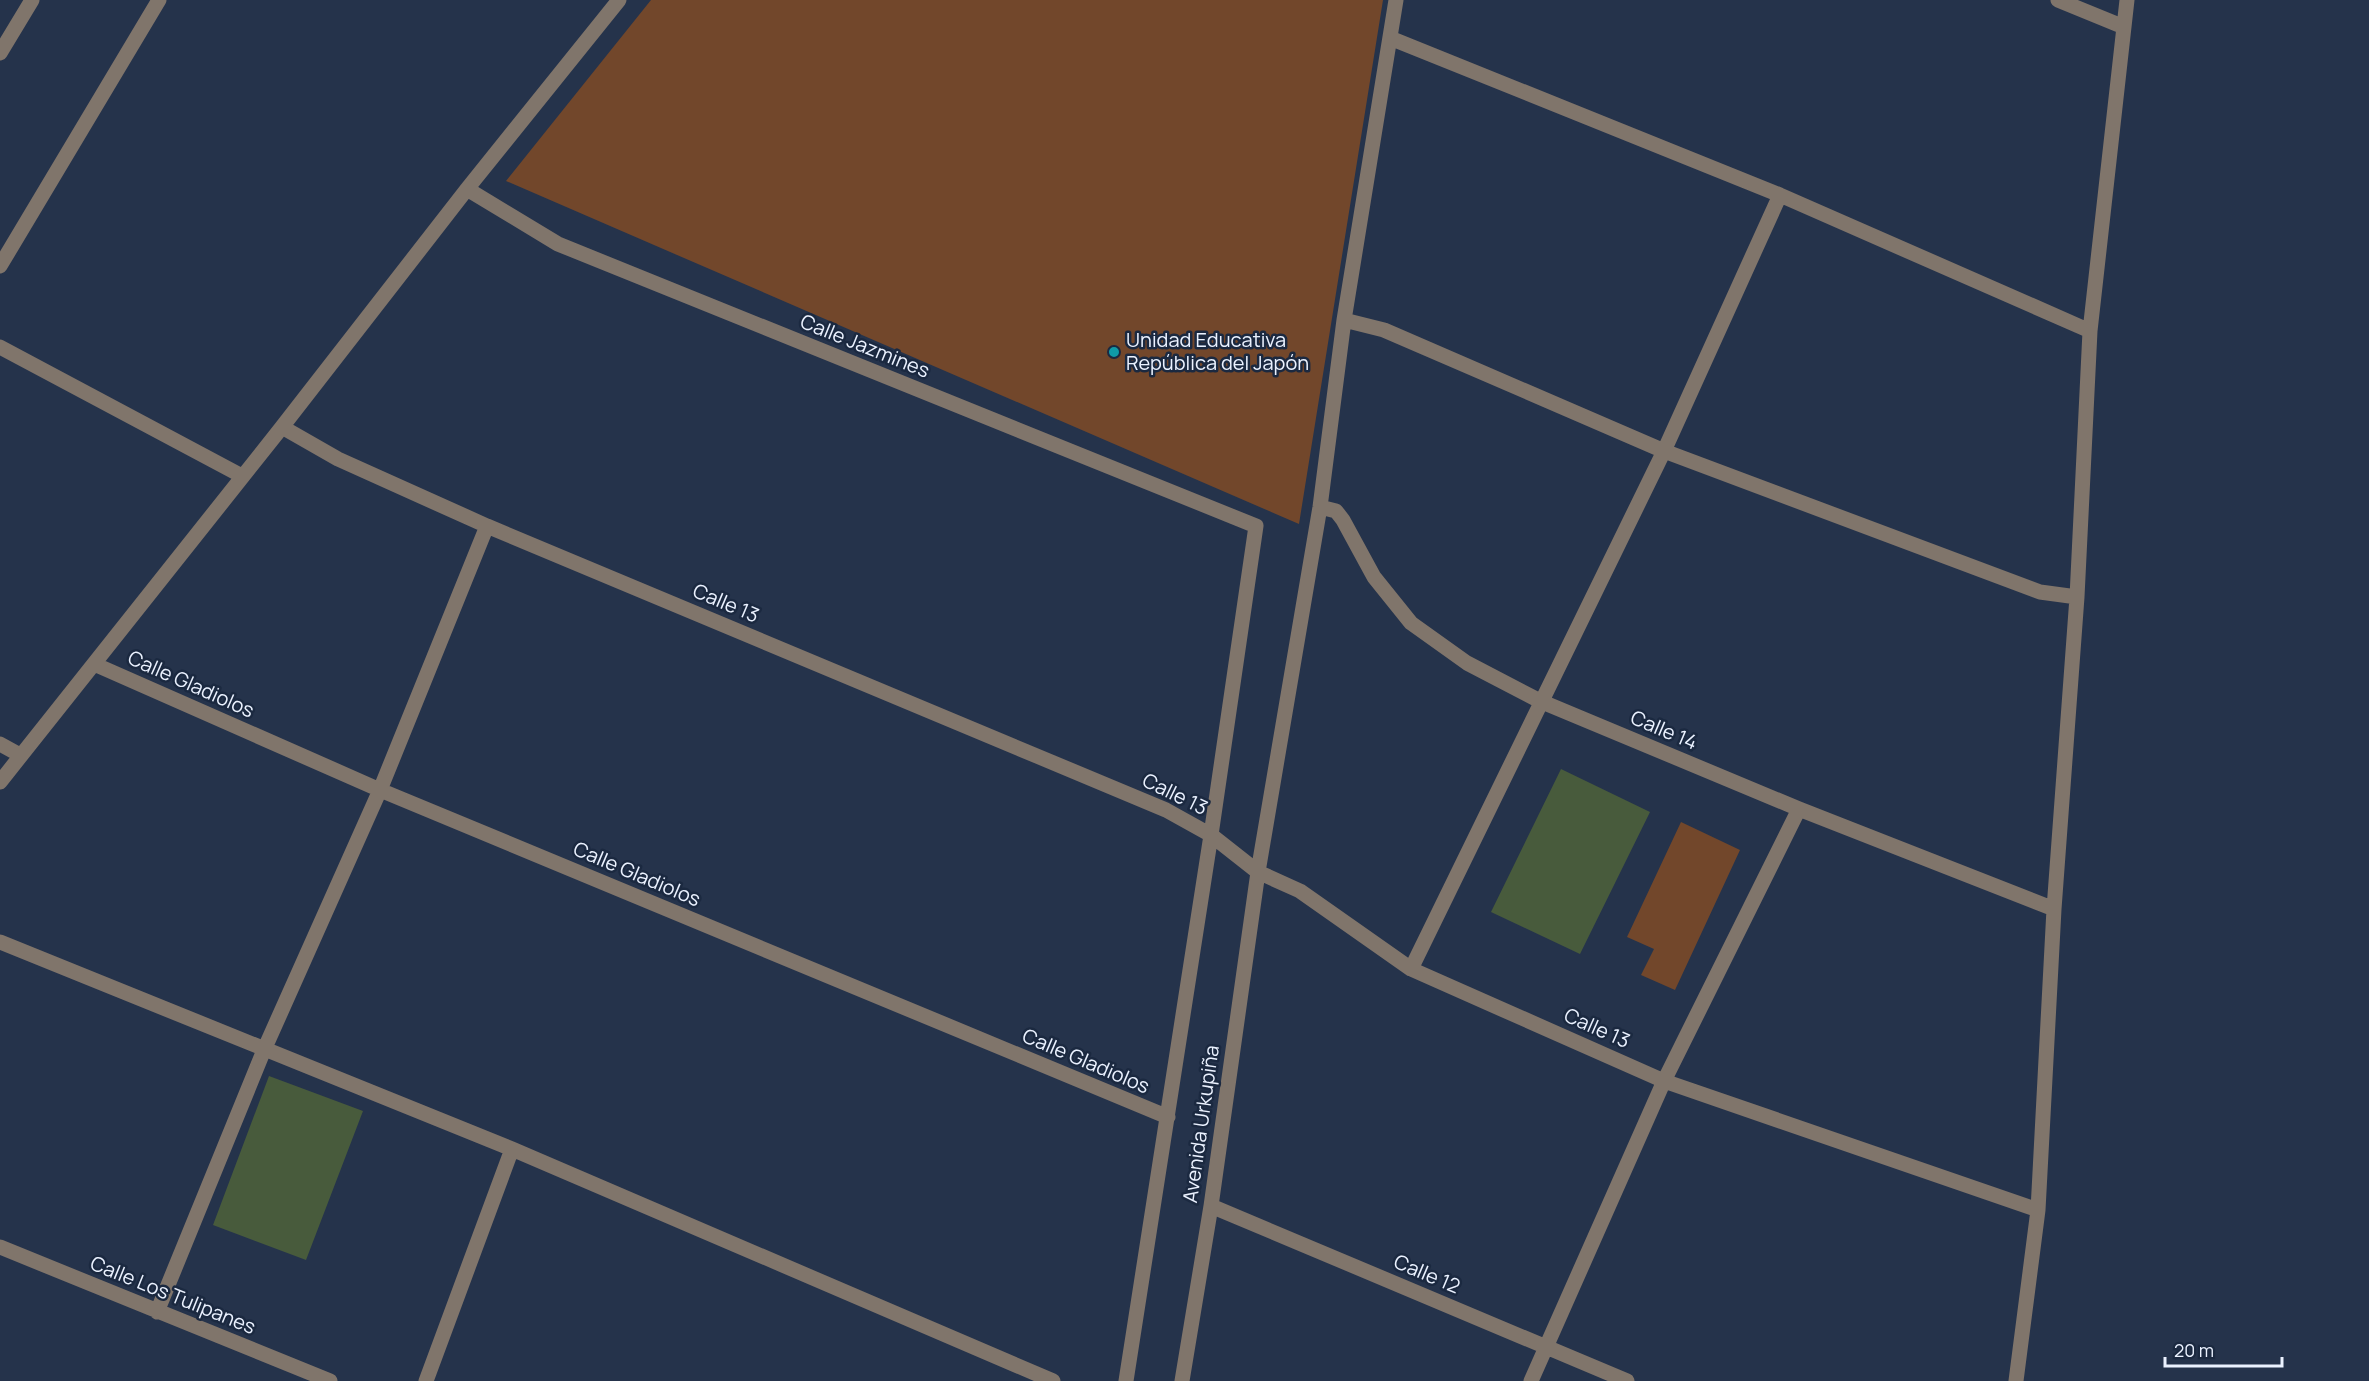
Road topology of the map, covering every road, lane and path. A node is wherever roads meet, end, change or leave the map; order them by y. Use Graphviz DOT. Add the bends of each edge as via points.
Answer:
graph roads {
  1 [pos="32,0"];
  2 [pos="159,0"];
  3 [pos="619,0"];
  4 [pos="1396,0"];
  5 [pos="2058,0"];
  6 [pos="2127,0"];
  7 [pos="2124,27"];
  8 [pos="1390,38"];
  9 [pos="0,53"];
  10 [pos="467,189"];
  11 [pos="1780,195"];
  12 [pos="0,266"];
  13 [pos="1344,320"];
  14 [pos="2090,331"];
  15 [pos="0,348"];
  16 [pos="282,427"];
  17 [pos="1664,451"];
  18 [pos="242,476"];
  19 [pos="1320,507"];
  20 [pos="487,526"];
  21 [pos="2077,597"];
  22 [pos="93,664"];
  23 [pos="1540,701"];
  24 [pos="0,744"];
  25 [pos="20,754"];
  26 [pos="0,782"];
  27 [pos="380,790"];
  28 [pos="1799,809"];
  29 [pos="1211,835"];
  30 [pos="1258,872"];
  31 [pos="2054,909"];
  32 [pos="0,942"];
  33 [pos="1411,969"];
  34 [pos="264,1050"];
  35 [pos="1664,1081"];
  36 [pos="1168,1117"];
  37 [pos="513,1149"];
  38 [pos="1211,1206"];
  39 [pos="2038,1210"];
  40 [pos="0,1247"];
  41 [pos="157,1312"];
  42 [pos="1546,1348"];
  43 [pos="330,1381"];
  44 [pos="426,1381"];
  45 [pos="1053,1381"];
  46 [pos="1126,1381"];
  47 [pos="1182,1381"];
  48 [pos="1531,1381"];
  49 [pos="1627,1381"];
  50 [pos="2016,1381"];
  1 -- 9 [label="street"];
  2 -- 12 [label="street"];
  3 -- 10 [label="street"];
  4 -- 8 [label="street, Avenida Urkupiña"];
  5 -- 7 [label="street"];
  6 -- 7 [label="street"];
  7 -- 14 [label="street"];
  8 -- 11 [label="street"];
  8 -- 13 [label="street, Avenida Urkupiña"];
  10 -- 16 [label="street"];
  10 -- 29 [label="street, Calle Jazmines" via="558,244 1256,526"];
  11 -- 14 [label="street"];
  11 -- 17 [label="street"];
  13 -- 17 [label="street" via="1384,330"];
  13 -- 19 [label="street, Avenida Urkupiña"];
  14 -- 21 [label="street"];
  15 -- 18 [label="street"];
  16 -- 18 [label="street"];
  16 -- 20 [label="street, Calle 13" via="338,459"];
  17 -- 21 [label="street" via="2040,592"];
  17 -- 23 [label="street"];
  18 -- 22 [label="street"];
  19 -- 23 [label="street, Calle 14" via="1336,511 1374,578 1411,623 1467,663"];
  19 -- 30 [label="street, Avenida Urkupiña"];
  20 -- 27 [label="street"];
  20 -- 29 [label="street, Calle 13" via="1166,810"];
  21 -- 31 [label="street"];
  22 -- 25 [label="street"];
  22 -- 27 [label="street, Calle Gladiolos"];
  23 -- 28 [label="street, Calle 14"];
  23 -- 33 [label="street"];
  24 -- 25 [label="street"];
  25 -- 26 [label="street"];
  27 -- 34 [label="street"];
  27 -- 36 [label="street, Calle Gladiolos"];
  28 -- 31 [label="street, Calle 14"];
  28 -- 35 [label="street"];
  29 -- 30 [label="street, Calle 13"];
  29 -- 36 [label="street"];
  30 -- 33 [label="street, Calle 13" via="1300,891"];
  30 -- 38 [label="street, Avenida Urkupiña"];
  31 -- 39 [label="street"];
  32 -- 34 [label="street"];
  33 -- 35 [label="street, Calle 13"];
  34 -- 37 [label="street"];
  34 -- 41 [label="street"];
  35 -- 39 [label="street, Calle 13"];
  35 -- 42 [label="street"];
  36 -- 46 [label="street"];
  37 -- 44 [label="street"];
  37 -- 45 [label="street"];
  38 -- 42 [label="street, Calle 12"];
  38 -- 47 [label="street, Avenida Urkupiña"];
  39 -- 50 [label="street"];
  40 -- 41 [label="street, Calle Los Tulipanes"];
  41 -- 43 [label="street, Calle Los Tulipanes"];
  42 -- 48 [label="street"];
  42 -- 49 [label="street, Calle 12"];
}
